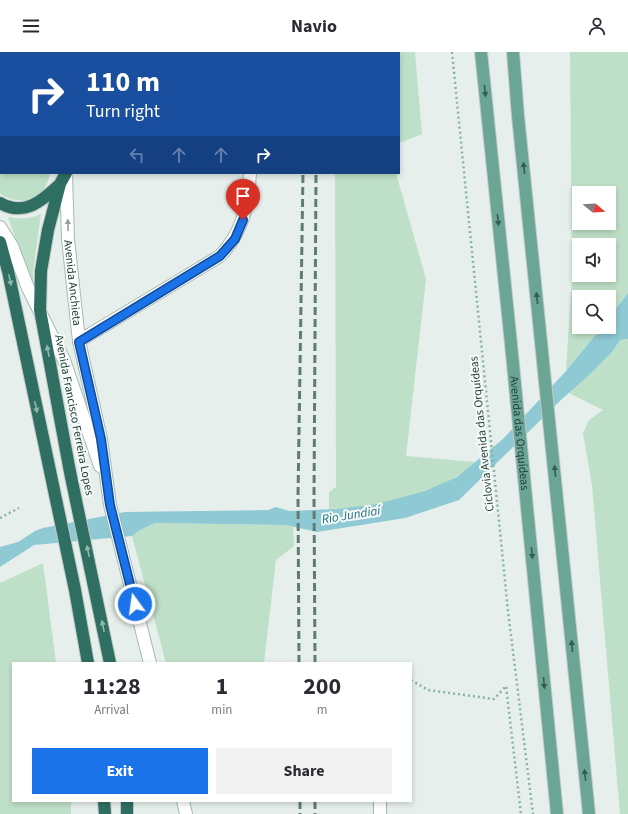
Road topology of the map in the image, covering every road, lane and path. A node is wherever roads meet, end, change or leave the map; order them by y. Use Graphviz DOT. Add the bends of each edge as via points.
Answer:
graph roads {
  1 [pos="452,52"];
  2 [pos="481,52"];
  3 [pos="513,52"];
  4 [pos="250,174"];
  5 [pos="64,177"];
  6 [pos="0,202"];
  7 [pos="0,227"];
  8 [pos="0,242"];
  9 [pos="40,310"];
  10 [pos="79,342"];
  11 [pos="106,484"];
  12 [pos="19,508"];
  13 [pos="0,518"];
  14 [pos="88,662"];
  15 [pos="110,662"];
  16 [pos="150,662"];
  17 [pos="412,681"];
  18 [pos="104,802"];
  19 [pos="127,802"];
  20 [pos="183,802"];
  21 [pos="380,802"];
  22 [pos="104,814"];
  23 [pos="127,814"];
  24 [pos="186,814"];
  25 [pos="380,814"];
  26 [pos="521,814"];
  27 [pos="533,814"];
  28 [pos="557,814"];
  29 [pos="589,814"];
  1 -- 27 [label="path, Ciclovia Avenida das Orquídeas" via="508,611"];
  2 -- 28 [label="main road, Avenida das Orquídeas, one-way"];
  29 -- 3 [label="main road, one-way"];
  4 -- 10 [label="main road" via="243,220 235,239 220,256"];
  5 -- 6 [label="highway" via="34,206 20,208 6,206"];
  5 -- 9 [label="highway, Avenida Francisco Ferreira Lopes" via="47,237 41,271"];
  10 -- 5 [label="main road, Avenida Anchieta, one-way"];
  7 -- 9 [label="main road, Avenida Anchieta" via="12,246 28,288"];
  8 -- 14 [label="highway, one-way" via="75,590"];
  9 -- 11 [label="main road, Avenida Anchieta" via="64,360"];
  15 -- 9 [label="highway, Avenida Francisco Ferreira Lopes, one-way" via="70,472"];
  10 -- 11 [label="main road, Avenida Anchieta" via="101,439"];
  11 -- 16 [label="main road, Avenida Anchieta"];
  12 -- 13 [label="path"];
  17 -- 26 [label="path" via="428,690 494,699 506,686"];
  18 -- 22 [label="highway"];
  19 -- 23 [label="highway"];
  20 -- 24 [label="main road"];
  21 -- 25 [label="main road"];
}
